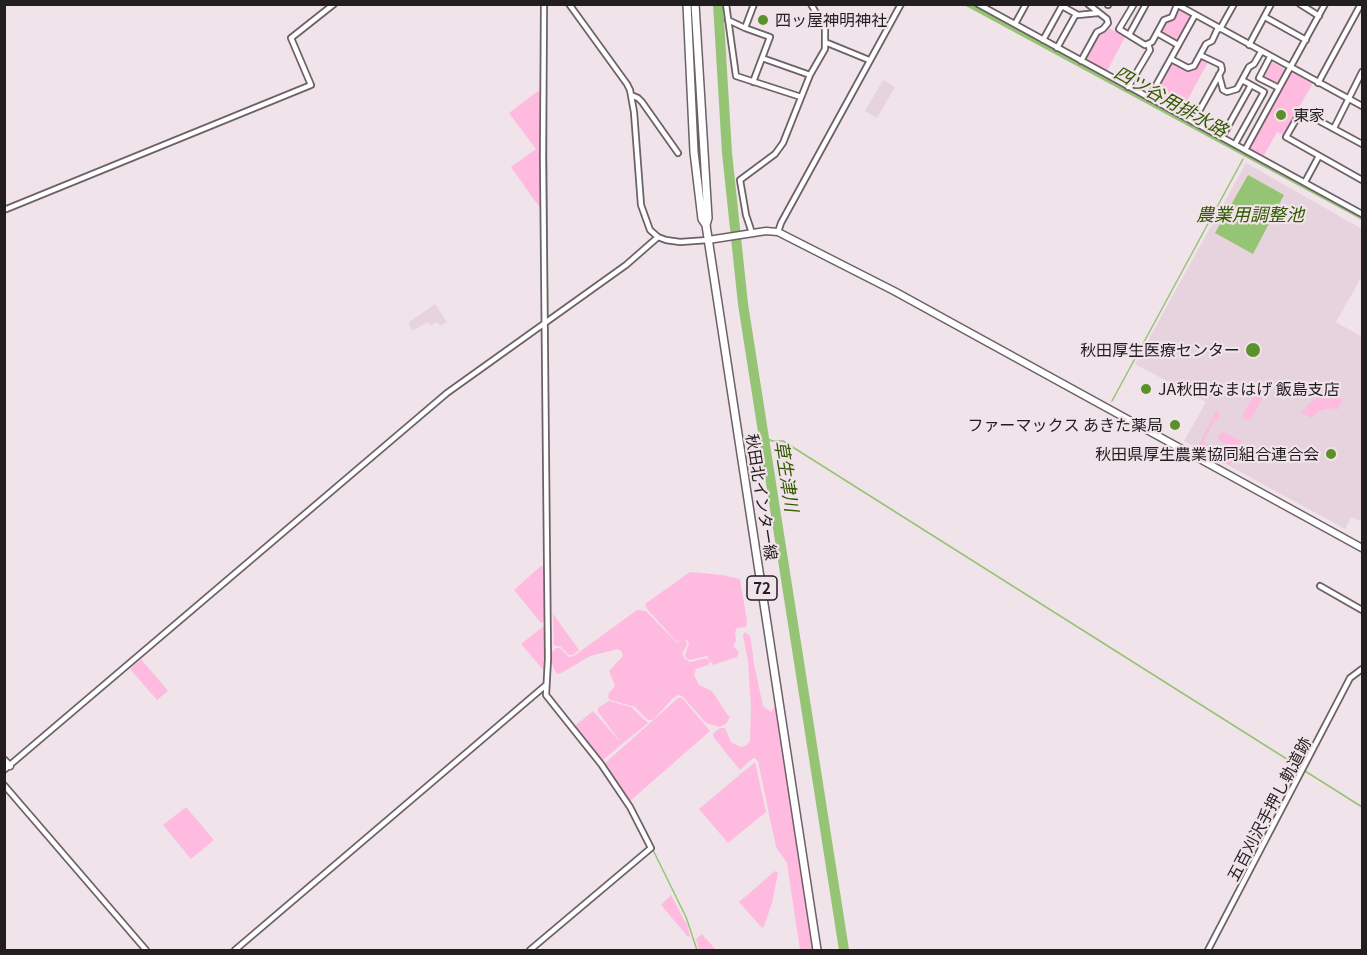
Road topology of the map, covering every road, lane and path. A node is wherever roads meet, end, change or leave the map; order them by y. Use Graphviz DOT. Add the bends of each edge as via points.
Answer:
graph roads {
  1 [pos="334,4"];
  2 [pos="544,4"];
  3 [pos="569,4"];
  4 [pos="687,4"];
  5 [pos="695,4"];
  6 [pos="726,4"];
  7 [pos="754,4"];
  8 [pos="811,4"];
  9 [pos="901,4"];
  10 [pos="978,4"];
  11 [pos="992,4"];
  12 [pos="1026,4"];
  13 [pos="1088,4"];
  14 [pos="1134,4"];
  15 [pos="1146,4"];
  16 [pos="1192,4"];
  17 [pos="1234,4"];
  18 [pos="1271,4"];
  19 [pos="1300,4"];
  20 [pos="1325,4"];
  21 [pos="1361,4"];
  22 [pos="1063,5"];
  23 [pos="1176,5"];
  24 [pos="989,11"];
  25 [pos="1188,12"];
  26 [pos="1078,14"];
  27 [pos="1098,14"];
  28 [pos="1195,15"];
  29 [pos="1319,16"];
  30 [pos="1265,17"];
  31 [pos="728,20"];
  32 [pos="1015,24"];
  33 [pos="745,28"];
  34 [pos="1219,28"];
  35 [pos="1157,33"];
  36 [pos="1129,35"];
  37 [pos="1042,40"];
  38 [pos="1306,40"];
  39 [pos="825,42"];
  40 [pos="1148,44"];
  41 [pos="1178,45"];
  42 [pos="1249,45"];
  43 [pos="1058,48"];
  44 [pos="1261,52"];
  45 [pos="1200,55"];
  46 [pos="1270,57"];
  47 [pos="762,58"];
  48 [pos="1171,58"];
  49 [pos="869,60"];
  50 [pos="1082,61"];
  51 [pos="1290,68"];
  52 [pos="1362,72"];
  53 [pos="810,75"];
  54 [pos="1219,75"];
  55 [pos="1242,80"];
  56 [pos="753,82"];
  57 [pos="1318,83"];
  58 [pos="1251,85"];
  59 [pos="1128,87"];
  60 [pos="1279,88"];
  61 [pos="631,95"];
  62 [pos="801,97"];
  63 [pos="1149,98"];
  64 [pos="1349,99"];
  65 [pos="1362,106"];
  66 [pos="1252,113"];
  67 [pos="1262,119"];
  68 [pos="1193,122"];
  69 [pos="1334,128"];
  70 [pos="1222,137"];
  71 [pos="1235,144"];
  72 [pos="1362,144"];
  73 [pos="1245,150"];
  74 [pos="678,153"];
  75 [pos="1319,156"];
  76 [pos="1362,180"];
  77 [pos="1305,182"];
  78 [pos="4,210"];
  79 [pos="1362,214"];
  80 [pos="706,225"];
  81 [pos="778,232"];
  82 [pos="750,234"];
  83 [pos="658,237"];
  84 [pos="708,240"];
  85 [pos="545,324"];
  86 [pos="1362,548"];
  87 [pos="1320,586"];
  88 [pos="1362,610"];
  89 [pos="1362,669"];
  90 [pos="546,685"];
  91 [pos="4,760"];
  92 [pos="7,768"];
  93 [pos="4,785"];
  94 [pos="146,951"];
  95 [pos="235,951"];
  96 [pos="530,951"];
  97 [pos="817,951"];
  98 [pos="1208,951"];
  1 -- 78 [label="street" via="291,38 311,85"];
  2 -- 85 [label="street"];
  3 -- 61 [label="street"];
  4 -- 80 [label="main road, 秋田北インター線 / 72" via="694,152"];
  5 -- 80 [label="main road, 秋田北インター線 / 72"];
  6 -- 31 [label="street"];
  7 -- 33 [label="street"];
  8 -- 39 [label="street" via="825,29"];
  9 -- 49 [label="street"];
  10 -- 24 [label="street"];
  11 -- 24 [label="street"];
  12 -- 32 [label="street"];
  13 -- 26 [label="street"];
  13 -- 27 [label="street"];
  14 -- 36 [label="street" via="1119,29"];
  15 -- 36 [label="street"];
  16 -- 25 [label="street"];
  17 -- 34 [label="street"];
  18 -- 30 [label="street"];
  19 -- 29 [label="street"];
  20 -- 29 [label="street"];
  21 -- 57 [label="street"];
  22 -- 26 [label="street"];
  22 -- 37 [label="street"];
  23 -- 25 [label="street"];
  23 -- 35 [label="street" via="1172,17 1164,20"];
  24 -- 32 [label="street"];
  25 -- 28 [label="street"];
  26 -- 27 [label="street"];
  26 -- 43 [label="street"];
  27 -- 50 [label="street" via="1108,23 1097,32"];
  28 -- 34 [label="street"];
  28 -- 41 [label="street"];
  29 -- 38 [label="street"];
  30 -- 38 [label="street"];
  30 -- 42 [label="street"];
  31 -- 33 [label="street"];
  31 -- 56 [label="street" via="735,76"];
  32 -- 37 [label="street"];
  33 -- 47 [label="street" via="770,38"];
  34 -- 42 [label="street"];
  34 -- 45 [label="street"];
  35 -- 40 [label="street"];
  35 -- 41 [label="street"];
  36 -- 40 [label="street"];
  37 -- 43 [label="street"];
  38 -- 51 [label="street"];
  39 -- 49 [label="street"];
  39 -- 53 [label="street"];
  40 -- 59 [label="street" via="1150,50"];
  41 -- 48 [label="street"];
  42 -- 44 [label="street"];
  43 -- 50 [label="street"];
  44 -- 46 [label="street"];
  44 -- 55 [label="street"];
  45 -- 48 [label="street" via="1194,66 1188,68"];
  45 -- 54 [label="street" via="1221,66"];
  46 -- 51 [label="street"];
  46 -- 60 [label="street" via="1259,78"];
  47 -- 53 [label="street"];
  47 -- 56 [label="street"];
  48 -- 63 [label="street"];
  49 -- 81 [label="street"];
  50 -- 59 [label="street"];
  51 -- 57 [label="street"];
  51 -- 60 [label="street"];
  52 -- 64 [label="street"];
  53 -- 62 [label="street"];
  54 -- 55 [label="street" via="1227,92 1236,89"];
  54 -- 68 [label="street"];
  55 -- 58 [label="street"];
  56 -- 62 [label="street"];
  57 -- 64 [label="street"];
  58 -- 66 [label="street" via="1264,92"];
  58 -- 70 [label="street"];
  59 -- 63 [label="street"];
  60 -- 67 [label="street"];
  61 -- 74 [label="street" via="642,102"];
  61 -- 83 [label="street" via="641,205 650,230"];
  62 -- 82 [label="street" via="775,154 740,180"];
  63 -- 68 [label="street"];
  64 -- 65 [label="street"];
  64 -- 69 [label="street"];
  66 -- 67 [label="street"];
  66 -- 71 [label="street"];
  67 -- 73 [label="street"];
  68 -- 70 [label="street"];
  69 -- 72 [label="street"];
  69 -- 75 [label="street" via="1301,111 1286,137"];
  70 -- 71 [label="street"];
  71 -- 73 [label="street"];
  73 -- 77 [label="street"];
  75 -- 76 [label="street"];
  75 -- 77 [label="street"];
  77 -- 79 [label="street"];
  80 -- 84 [label="main road, 秋田北インター線 / 72"];
  81 -- 82 [label="street"];
  81 -- 86 [label="street"];
  82 -- 84 [label="street"];
  83 -- 84 [label="street" via="680,242"];
  83 -- 85 [label="street"];
  84 -- 97 [label="main road, 秋田北インター線 / 72"];
  85 -- 90 [label="street"];
  85 -- 92 [label="street" via="447,393"];
  87 -- 88 [label="street"];
  89 -- 98 [label="street, 五百刈沢手押し軌道跡" via="1350,678"];
  90 -- 95 [label="street"];
  90 -- 96 [label="street" via="550,702 606,772 651,848"];
  91 -- 92 [label="street"];
  93 -- 94 [label="street"];
}
